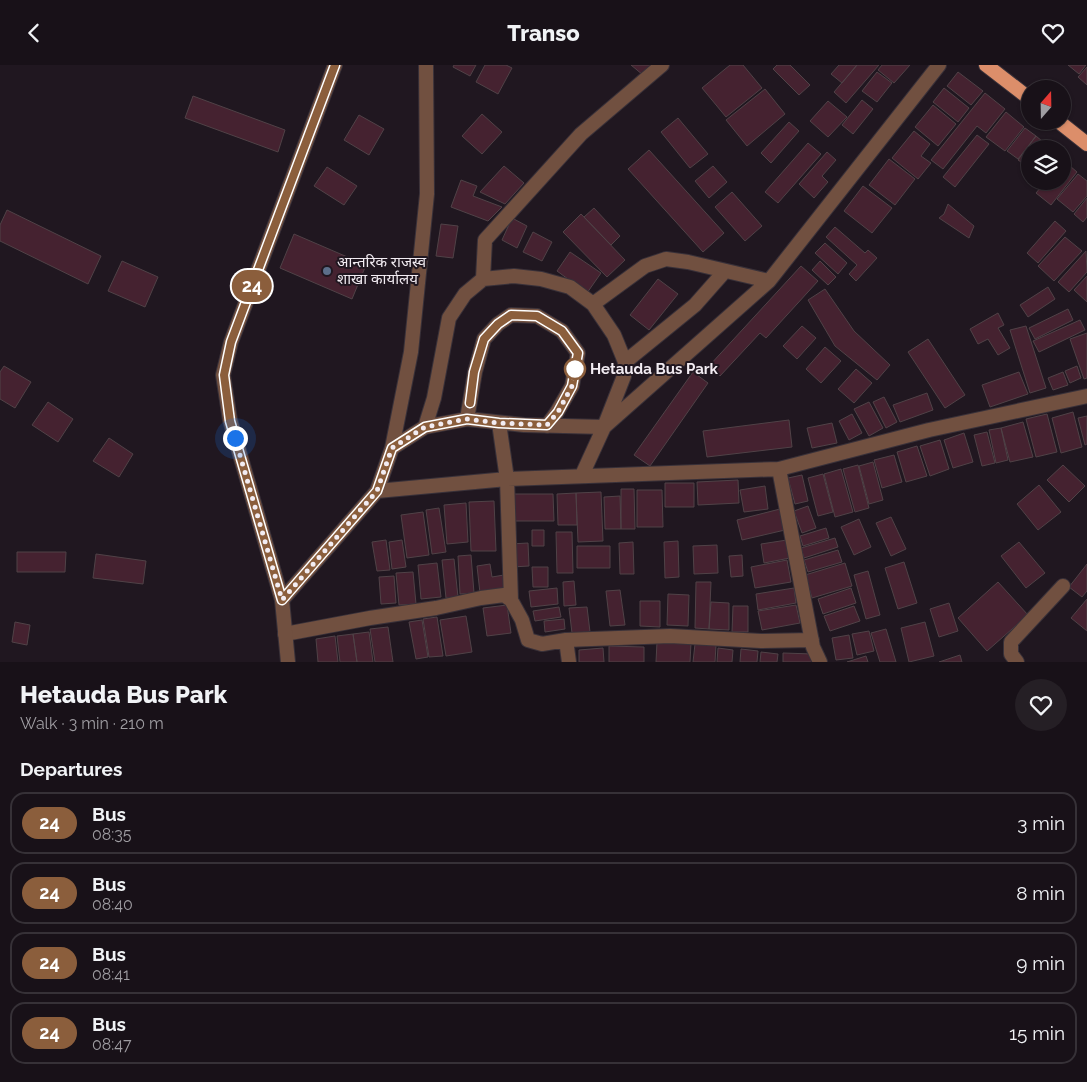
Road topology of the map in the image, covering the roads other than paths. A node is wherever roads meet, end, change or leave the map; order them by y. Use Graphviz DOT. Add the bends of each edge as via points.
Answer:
graph roads {
  1 [pos="335,65"];
  2 [pos="426,65"];
  3 [pos="662,65"];
  4 [pos="939,65"];
  5 [pos="986,65"];
  6 [pos="1021,92"];
  7 [pos="1069,130"];
  8 [pos="1087,144"];
  9 [pos="725,271"];
  10 [pos="483,279"];
  11 [pos="770,281"];
  12 [pos="594,304"];
  13 [pos="625,362"];
  14 [pos="1087,396"];
  15 [pos="467,419"];
  16 [pos="499,423"];
  17 [pos="547,425"];
  18 [pos="425,427"];
  19 [pos="604,427"];
  20 [pos="392,448"];
  21 [pos="779,469"];
  22 [pos="582,475"];
  23 [pos="507,479"];
  24 [pos="377,491"];
  25 [pos="1063,585"];
  26 [pos="282,600"];
  27 [pos="511,600"];
  28 [pos="286,634"];
  29 [pos="566,640"];
  30 [pos="812,640"];
  31 [pos="288,662"];
  32 [pos="569,662"];
  33 [pos="820,662"];
  34 [pos="1017,662"];
  1 -- 26 [label="street" via="231,342 224,375 230,421"];
  2 -- 20 [label="street" via="427,194 410,352"];
  3 -- 10 [label="street" via="581,134 485,240"];
  4 -- 11 [label="street"];
  5 -- 6 [label="highway"];
  7 -- 8 [label="highway"];
  9 -- 11 [label="street"];
  9 -- 12 [label="street" via="666,259 645,266"];
  9 -- 13 [label="street" via="696,305"];
  10 -- 12 [label="street" via="514,276 541,279 570,287"];
  10 -- 18 [label="street" via="466,294 449,318 434,398"];
  11 -- 19 [label="street"];
  12 -- 13 [label="street" via="614,335"];
  13 -- 19 [label="street" via="624,376"];
  14 -- 21 [label="street" via="929,430"];
  15 -- 16 [label="street"];
  15 -- 17 [label="street" via="474,372 484,339 511,315 537,316 562,331 578,353 572,386"];
  15 -- 18 [label="street"];
  16 -- 17 [label="street"];
  16 -- 23 [label="street"];
  17 -- 19 [label="street"];
  18 -- 20 [label="street"];
  19 -- 22 [label="street"];
  20 -- 24 [label="street"];
  21 -- 22 [label="street"];
  21 -- 30 [label="street"];
  22 -- 23 [label="street"];
  23 -- 24 [label="street"];
  23 -- 27 [label="street"];
  24 -- 26 [label="street"];
  25 -- 34 [label="street" via="1011,642 1011,654"];
  26 -- 28 [label="street"];
  27 -- 28 [label="street" via="504,595 481,598"];
  27 -- 29 [label="street" via="528,639 542,644"];
  28 -- 31 [label="street"];
  29 -- 30 [label="street" via="670,636"];
  29 -- 32 [label="street"];
  30 -- 33 [label="street"];
}
